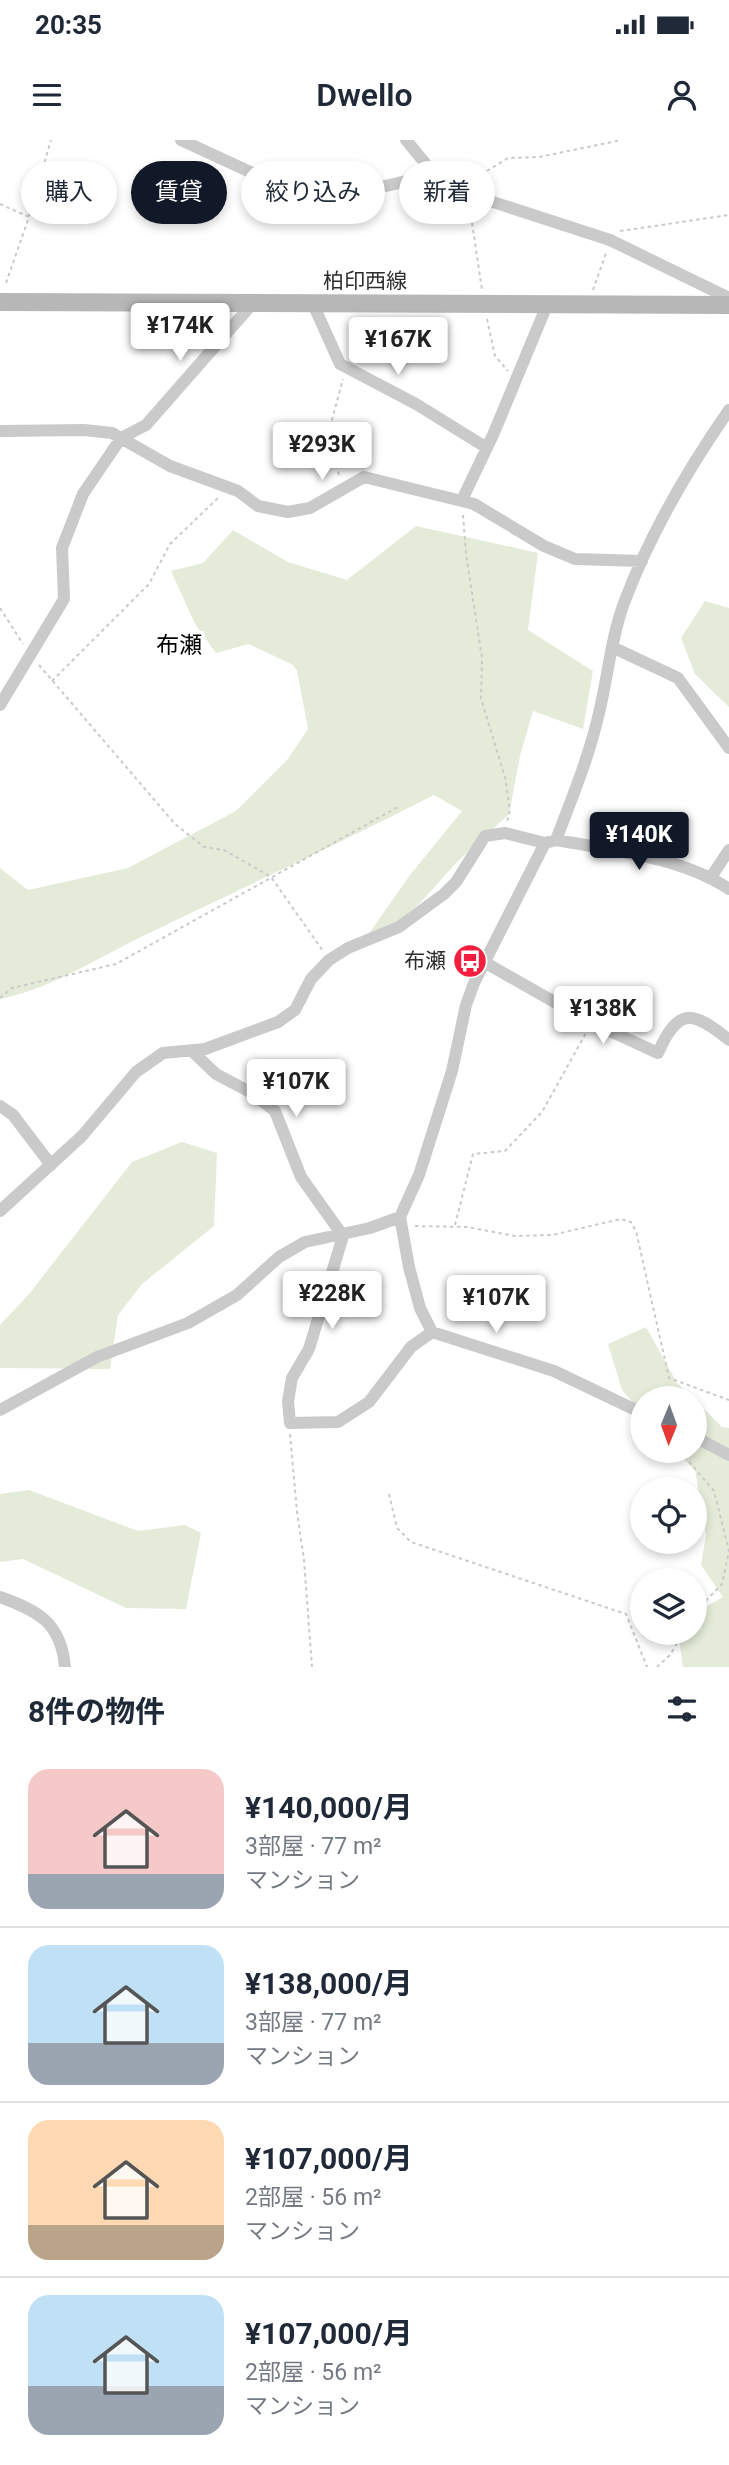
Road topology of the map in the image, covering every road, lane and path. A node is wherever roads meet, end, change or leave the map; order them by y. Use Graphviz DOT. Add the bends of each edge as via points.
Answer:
graph roads {
  1 [pos="51,140"];
  2 [pos="181,140"];
  3 [pos="406,140"];
  4 [pos="622,140"];
  5 [pos="45,161"];
  6 [pos="423,161"];
  7 [pos="495,166"];
  8 [pos="399,182"];
  9 [pos="495,203"];
  10 [pos="0,204"];
  11 [pos="21,213"];
  12 [pos="729,215"];
  13 [pos="27,224"];
  14 [pos="610,240"];
  15 [pos="2,295"];
  16 [pos="729,298"];
  17 [pos="253,303"];
  18 [pos="313,304"];
  19 [pos="729,304"];
  20 [pos="547,305"];
  21 [pos="587,305"];
  22 [pos="347,368"];
  23 [pos="729,410"];
  24 [pos="0,431"];
  25 [pos="121,438"];
  26 [pos="487,448"];
  27 [pos="229,487"];
  28 [pos="343,490"];
  29 [pos="462,500"];
  30 [pos="642,561"];
  31 [pos="0,608"];
  32 [pos="612,647"];
  33 [pos="30,655"];
  34 [pos="52,681"];
  35 [pos="0,705"];
  36 [pos="729,748"];
  37 [pos="398,807"];
  38 [pos="505,833"];
  39 [pos="550,841"];
  40 [pos="729,850"];
  41 [pos="271,877"];
  42 [pos="711,877"];
  43 [pos="729,889"];
  44 [pos="329,960"];
  45 [pos="484,962"];
  46 [pos="0,998"];
  47 [pos="592,1023"];
  48 [pos="729,1040"];
  49 [pos="193,1052"];
  50 [pos="0,1106"];
  51 [pos="51,1165"];
  52 [pos="0,1211"];
  53 [pos="402,1222"];
  54 [pos="454,1227"];
  55 [pos="343,1236"];
  56 [pos="432,1332"];
  57 [pos="729,1401"];
  58 [pos="630,1407"];
  59 [pos="0,1410"];
  60 [pos="289,1423"];
  61 [pos="707,1443"];
  62 [pos="729,1455"];
  63 [pos="690,1463"];
  64 [pos="389,1494"];
  65 [pos="0,1597"];
  66 [pos="707,1600"];
  67 [pos="675,1645"];
  68 [pos="65,1667"];
  69 [pos="312,1667"];
  70 [pos="647,1667"];
  71 [pos="657,1667"];
  1 -- 5 [label="path"];
  2 -- 8 [label="street" via="300,192 358,192"];
  3 -- 6 [label="street"];
  4 -- 7 [label="path" via="508,158"];
  9 -- 14 [label="street"];
  10 -- 11 [label="path"];
  12 -- 14 [label="path" via="621,229"];
  13 -- 15 [label="path"];
  14 -- 16 [label="street"];
  14 -- 21 [label="path"];
  15 -- 17 [label="main road, 柏印西線"];
  17 -- 18 [label="main road, 柏印西線"];
  17 -- 25 [label="street" via="146,425"];
  18 -- 20 [label="main road, 柏印西線"];
  18 -- 22 [label="street" via="327,340"];
  19 -- 21 [label="main road, 柏印西線"];
  20 -- 21 [label="main road, 柏印西線"];
  20 -- 26 [label="street"];
  22 -- 26 [label="street"];
  22 -- 28 [label="path" via="329,431"];
  23 -- 30 [label="street"];
  24 -- 25 [label="street" via="84,430"];
  25 -- 27 [label="street" via="170,466"];
  25 -- 33 [label="street" via="83,494 62,548 64,598"];
  26 -- 29 [label="street"];
  27 -- 28 [label="street" via="258,506 288,512 310,508"];
  27 -- 34 [label="path" via="170,544 149,584"];
  28 -- 29 [label="street" via="364,478"];
  29 -- 30 [label="street" via="575,559"];
  29 -- 38 [label="path" via="482,658 481,699 505,777 510,810"];
  30 -- 32 [label="street"];
  31 -- 33 [label="path"];
  32 -- 36 [label="street" via="678,678"];
  32 -- 39 [label="street" via="592,744"];
  33 -- 34 [label="path"];
  33 -- 35 [label="street"];
  34 -- 41 [label="path" via="174,824 204,847 225,850"];
  37 -- 41 [label="path"];
  38 -- 39 [label="street"];
  38 -- 44 [label="street" via="485,836 450,888 399,928"];
  39 -- 42 [label="street" via="639,854"];
  39 -- 45 [label="street"];
  40 -- 42 [label="street"];
  41 -- 44 [label="path"];
  41 -- 46 [label="path" via="116,964 12,989"];
  42 -- 43 [label="street"];
  44 -- 49 [label="street" via="311,979 295,1010 278,1022"];
  45 -- 47 [label="street"];
  45 -- 53 [label="street" via="466,1005 452,1071"];
  47 -- 48 [label="street" via="658,1053 679,1020 689,1016"];
  47 -- 54 [label="path" via="542,1112 505,1151 473,1154"];
  49 -- 51 [label="street" via="163,1053 136,1072"];
  49 -- 55 [label="street" via="216,1074 275,1111 301,1177"];
  50 -- 51 [label="street" via="13,1115"];
  51 -- 52 [label="street"];
  53 -- 54 [label="path"];
  53 -- 55 [label="street"];
  53 -- 56 [label="street" via="420,1308"];
  54 -- 57 [label="path" via="515,1236 552,1235 621,1219 631,1222 669,1378"];
  55 -- 59 [label="street" via="305,1242 279,1257 237,1295 188,1323 97,1357"];
  55 -- 60 [label="street" via="309,1349 292,1378"];
  56 -- 58 [label="street" via="554,1371"];
  56 -- 60 [label="street" via="411,1348 369,1402 338,1422"];
  60 -- 69 [label="path"];
  61 -- 62 [label="street"];
  63 -- 66 [label="path" via="714,1491 729,1551 722,1584"];
  64 -- 70 [label="path" via="397,1528 411,1542 626,1614"];
  65 -- 68 [label="street" via="35,1612 54,1627"];
  67 -- 71 [label="path"];
}
